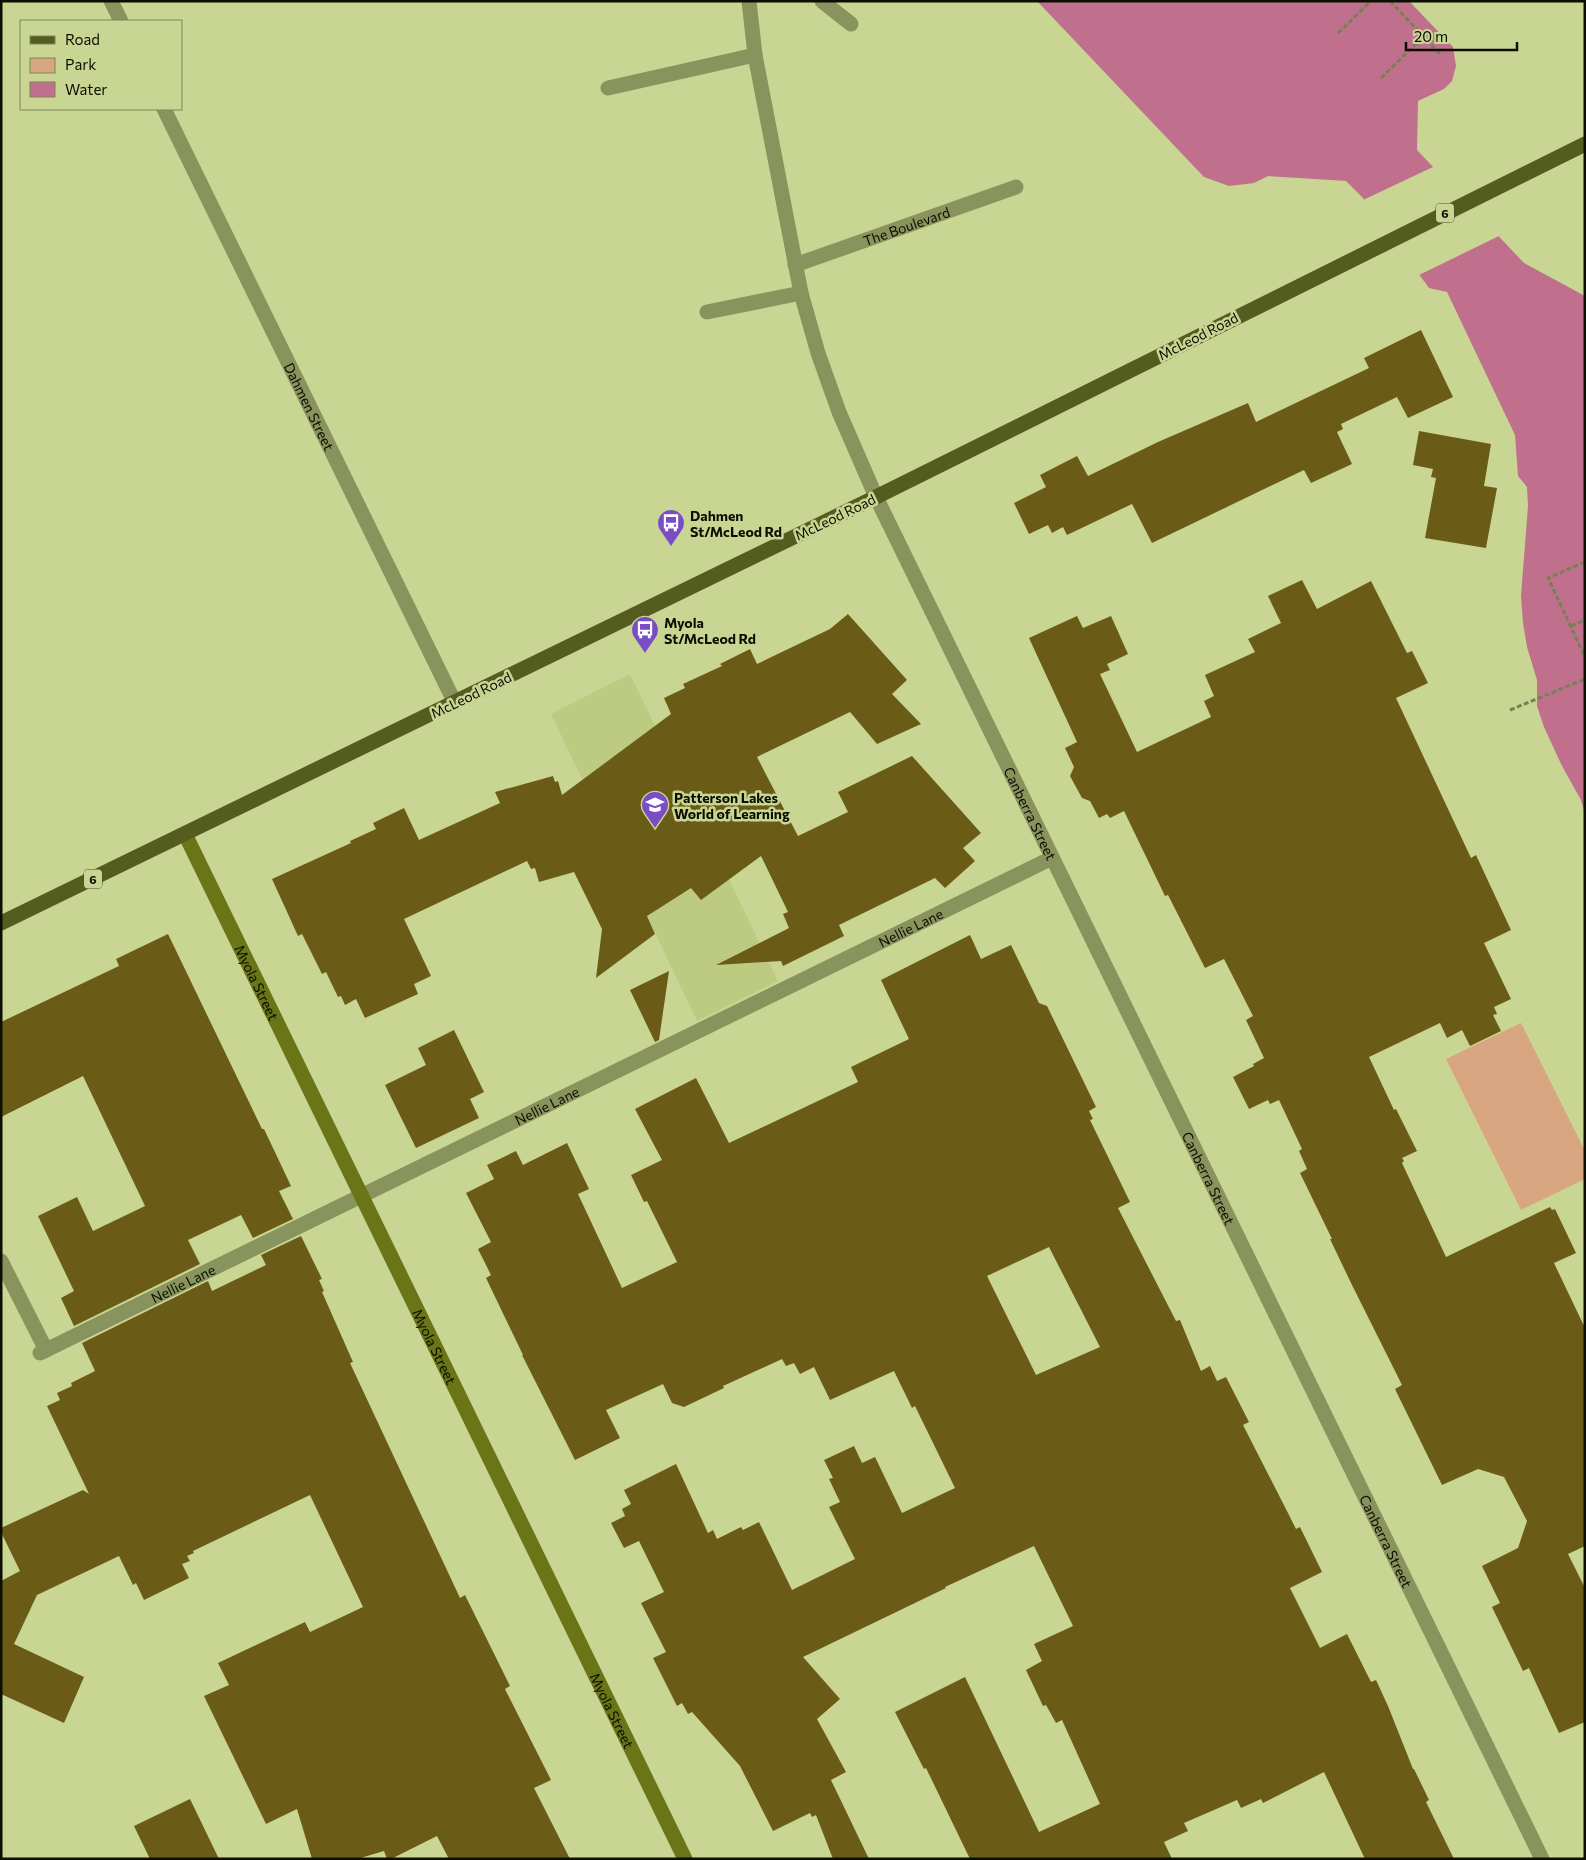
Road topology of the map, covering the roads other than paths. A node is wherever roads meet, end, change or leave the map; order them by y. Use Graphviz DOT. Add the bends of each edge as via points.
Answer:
graph roads {
  1 [pos="111,1"];
  2 [pos="749,1"];
  3 [pos="822,1"];
  4 [pos="120,20"];
  5 [pos="851,24"];
  6 [pos="755,56"];
  7 [pos="608,88"];
  8 [pos="164,110"];
  9 [pos="1585,144"];
  10 [pos="1016,187"];
  11 [pos="795,265"];
  12 [pos="801,293"];
  13 [pos="707,312"];
  14 [pos="876,497"];
  15 [pos="455,703"];
  16 [pos="185,834"];
  17 [pos="1052,858"];
  18 [pos="1,923"];
  19 [pos="362,1197"];
  20 [pos="1,1260"];
  21 [pos="685,1859"];
  22 [pos="1542,1859"];
  1 -- 4 [label="street"];
  2 -- 6 [label="street"];
  3 -- 5 [label="street"];
  6 -- 7 [label="street"];
  6 -- 11 [label="street"];
  8 -- 15 [label="street, Dahmen Street"];
  9 -- 14 [label="main road, McLeod Road / 6"];
  10 -- 11 [label="street, The Boulevard"];
  11 -- 12 [label="street"];
  12 -- 13 [label="street"];
  12 -- 14 [label="street" via="839,412"];
  14 -- 15 [label="main road, McLeod Road / 6"];
  14 -- 17 [label="street, Canberra Street"];
  15 -- 16 [label="main road, McLeod Road / 6"];
  16 -- 18 [label="main road, McLeod Road / 6"];
  16 -- 19 [label="street, Myola Street"];
  17 -- 19 [label="street, Nellie Lane"];
  17 -- 22 [label="street, Canberra Street"];
  19 -- 20 [label="street, Nellie Lane" via="43,1351"];
  19 -- 21 [label="street, Myola Street"];
}
